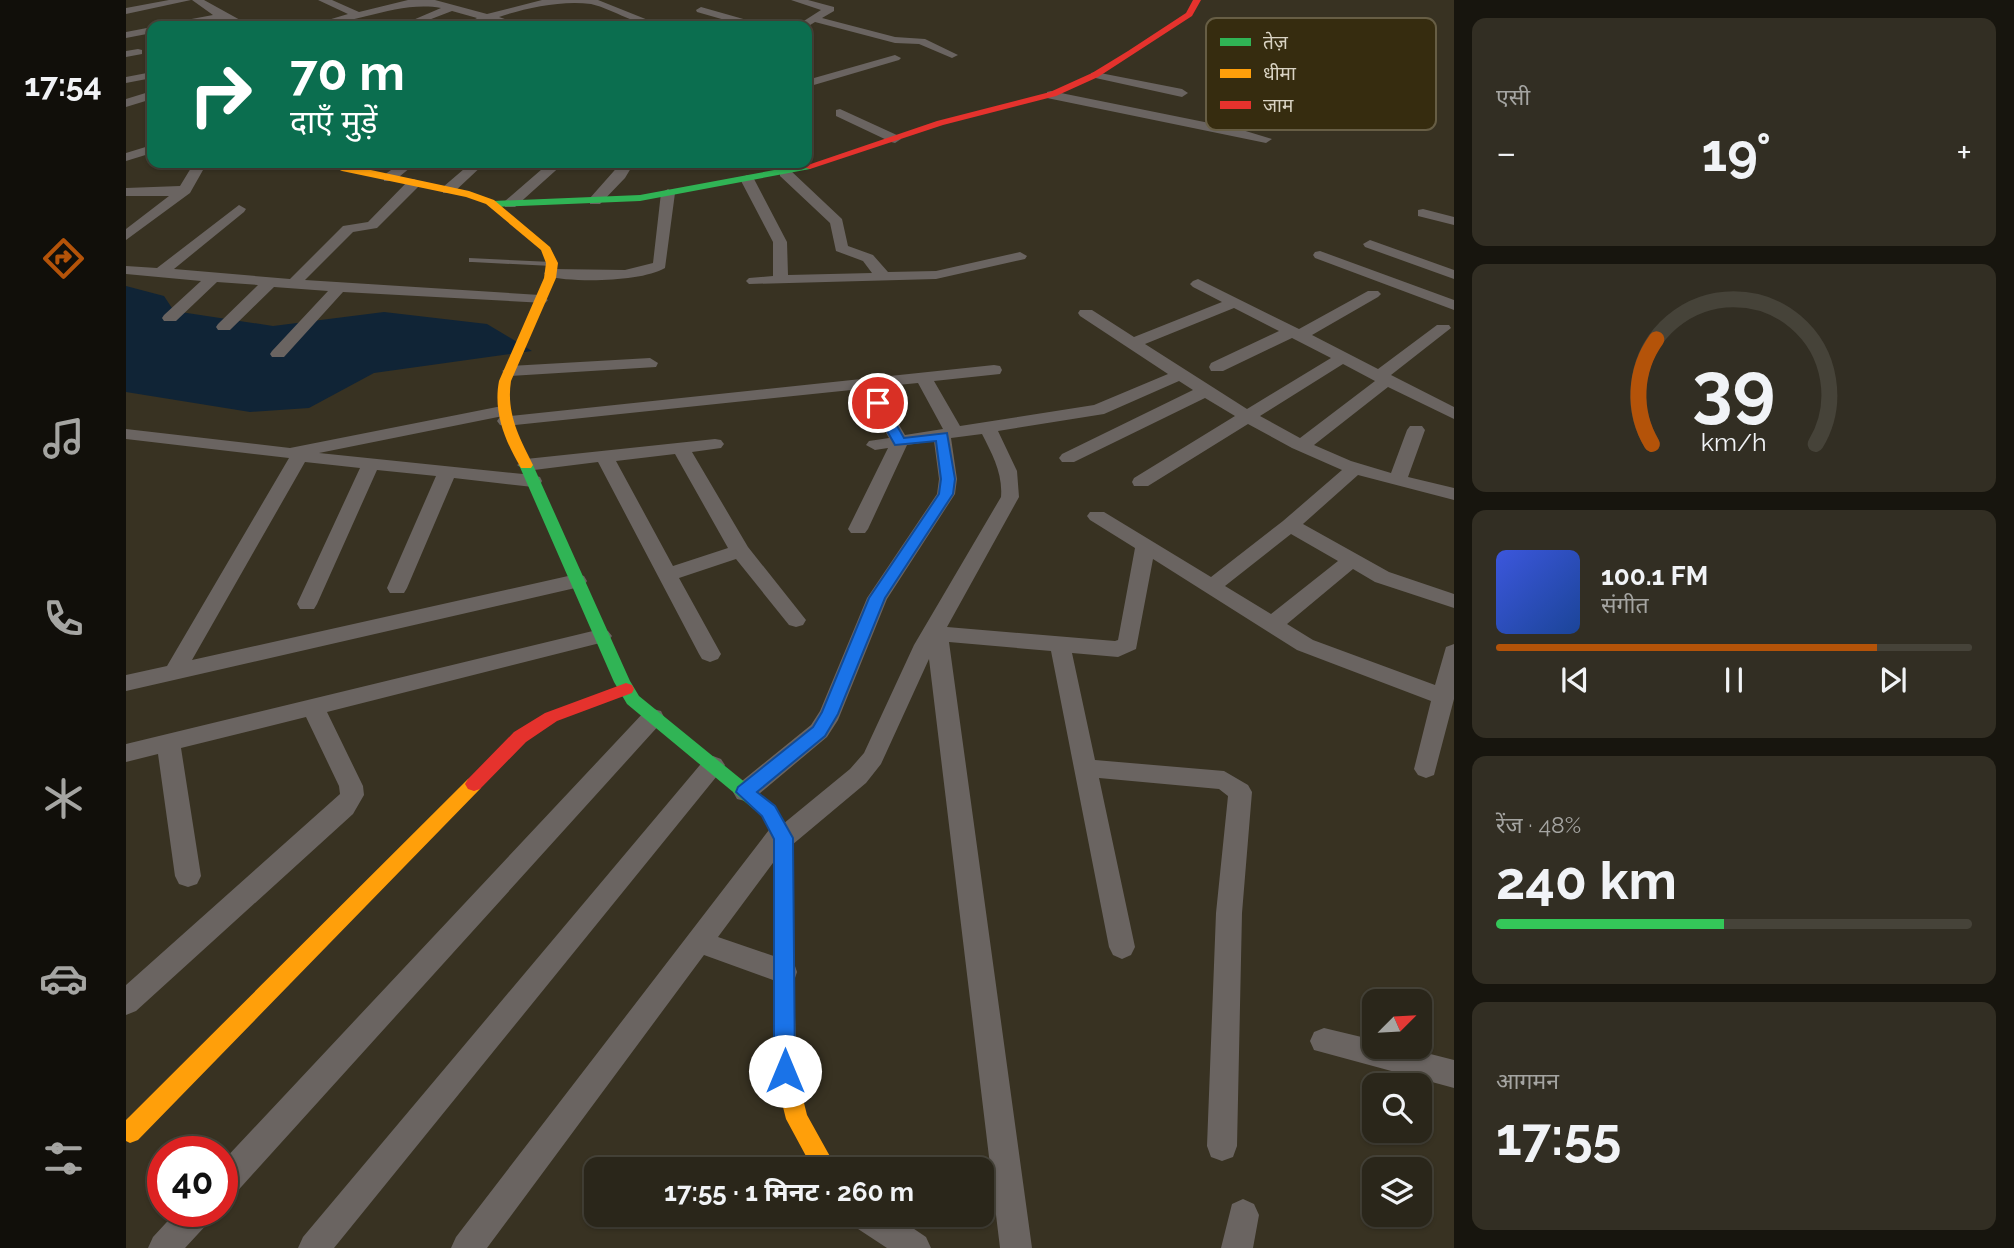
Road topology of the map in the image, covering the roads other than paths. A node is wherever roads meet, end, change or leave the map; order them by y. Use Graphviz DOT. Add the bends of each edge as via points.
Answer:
graph roads {
  1 [pos="186,0"];
  2 [pos="197,0"];
  3 [pos="323,0"];
  4 [pos="422,0"];
  5 [pos="796,0"];
  6 [pos="1197,0"];
  7 [pos="453,8"];
  8 [pos="701,10"];
  9 [pos="126,11"];
  10 [pos="358,15"];
  11 [pos="223,16"];
  12 [pos="490,16"];
  13 [pos="814,19"];
  14 [pos="196,21"];
  15 [pos="234,21"];
  16 [pos="333,21"];
  17 [pos="418,21"];
  18 [pos="478,21"];
  19 [pos="505,21"];
  20 [pos="644,21"];
  21 [pos="740,21"];
  22 [pos="810,21"];
  23 [pos="147,31"];
  24 [pos="126,35"];
  25 [pos="952,55"];
  26 [pos="895,58"];
  27 [pos="1095,75"];
  28 [pos="147,76"];
  29 [pos="126,80"];
  30 [pos="812,83"];
  31 [pos="1182,93"];
  32 [pos="1051,95"];
  33 [pos="147,97"];
  34 [pos="126,103"];
  35 [pos="840,113"];
  36 [pos="1206,124"];
  37 [pos="1229,130"];
  38 [pos="895,138"];
  39 [pos="1266,139"];
  40 [pos="147,151"];
  41 [pos="126,157"];
  42 [pos="812,164"];
  43 [pos="197,168"];
  44 [pos="343,168"];
  45 [pos="402,168"];
  46 [pos="472,168"];
  47 [pos="551,168"];
  48 [pos="624,168"];
  49 [pos="801,168"];
  50 [pos="785,173"];
  51 [pos="389,178"];
  52 [pos="747,179"];
  53 [pos="414,183"];
  54 [pos="185,189"];
  55 [pos="448,190"];
  56 [pos="127,192"];
  57 [pos="668,194"];
  58 [pos="596,201"];
  59 [pos="493,204"];
  60 [pos="510,204"];
  61 [pos="239,209"];
  62 [pos="1423,213"];
  63 [pos="1454,221"];
  64 [pos="126,236"];
  65 [pos="1370,244"];
  66 [pos="1392,252"];
  67 [pos="1320,255"];
  68 [pos="1020,256"];
  69 [pos="472,260"];
  70 [pos="1349,266"];
  71 [pos="551,268"];
  72 [pos="126,270"];
  73 [pos="160,273"];
  74 [pos="1454,275"];
  75 [pos="214,277"];
  76 [pos="884,277"];
  77 [pos="781,280"];
  78 [pos="754,281"];
  79 [pos="270,282"];
  80 [pos="293,284"];
  81 [pos="1198,284"];
  82 [pos="340,288"];
  83 [pos="1373,294"];
  84 [pos="540,300"];
  85 [pos="1234,303"];
  86 [pos="1454,306"];
  87 [pos="1086,313"];
  88 [pos="170,317"];
  89 [pos="224,327"];
  90 [pos="1443,327"];
  91 [pos="1295,334"];
  92 [pos="1133,343"];
  93 [pos="278,354"];
  94 [pos="1342,358"];
  95 [pos="650,363"];
  96 [pos="1217,367"];
  97 [pos="994,370"];
  98 [pos="510,371"];
  99 [pos="1182,374"];
  100 [pos="923,377"];
  101 [pos="1382,379"];
  102 [pos="866,383"];
  103 [pos="1207,390"];
  104 [pos="1454,414"];
  105 [pos="1248,415"];
  106 [pos="504,416"];
  107 [pos="988,428"];
  108 [pos="1416,430"];
  109 [pos="126,434"];
  110 [pos="949,435"];
  111 [pos="900,442"];
  112 [pos="715,444"];
  113 [pos="1302,444"];
  114 [pos="875,445"];
  115 [pos="681,447"];
  116 [pos="301,454"];
  117 [pos="604,456"];
  118 [pos="1068,458"];
  119 [pos="371,464"];
  120 [pos="1356,467"];
  121 [pos="447,472"];
  122 [pos="529,473"];
  123 [pos="1398,478"];
  124 [pos="1140,482"];
  125 [pos="1454,494"];
  126 [pos="1097,516"];
  127 [pos="1290,525"];
  128 [pos="858,529"];
  129 [pos="1145,546"];
  130 [pos="740,551"];
  131 [pos="1352,560"];
  132 [pos="666,575"];
  133 [pos="577,581"];
  134 [pos="1210,587"];
  135 [pos="397,588"];
  136 [pos="1454,601"];
  137 [pos="307,604"];
  138 [pos="796,620"];
  139 [pos="1271,626"];
  140 [pos="936,629"];
  141 [pos="601,636"];
  142 [pos="1060,644"];
  143 [pos="1454,652"];
  144 [pos="710,654"];
  145 [pos="174,673"];
  146 [pos="126,683"];
  147 [pos="626,689"];
  148 [pos="1443,697"];
  149 [pos="313,707"];
  150 [pos="653,717"];
  151 [pos="168,742"];
  152 [pos="126,753"];
  153 [pos="713,765"];
  154 [pos="1085,768"];
  155 [pos="1426,769"];
  156 [pos="745,792"];
  157 [pos="782,836"];
  158 [pos="188,876"];
  159 [pos="699,942"];
  160 [pos="1122,947"];
  161 [pos="784,972"];
  162 [pos="126,1002"];
  163 [pos="1324,1041"];
  164 [pos="1454,1074"];
  165 [pos="130,1132"];
  166 [pos="1222,1146"];
  167 [pos="819,1157"];
  168 [pos="238,1168"];
  169 [pos="1243,1215"];
  170 [pos="183,1227"];
  171 [pos="883,1227"];
  172 [pos="164,1248"];
  173 [pos="314,1248"];
  174 [pos="467,1248"];
  175 [pos="915,1248"];
  176 [pos="1016,1248"];
  177 [pos="1237,1248"];
  1 -- 9 [label="street"];
  2 -- 11 [label="street"];
  3 -- 10 [label="street"];
  4 -- 7 [label="street"];
  4 -- 10 [label="street"];
  5 -- 13 [label="street" via="831,9"];
  6 -- 27 [label="street" via="1189,14"];
  7 -- 12 [label="street"];
  7 -- 17 [label="street"];
  8 -- 21 [label="street"];
  10 -- 16 [label="street"];
  11 -- 14 [label="street"];
  11 -- 15 [label="street"];
  12 -- 18 [label="street"];
  12 -- 19 [label="street"];
  12 -- 20 [label="street" via="528,1 586,1"];
  13 -- 22 [label="street"];
  13 -- 25 [label="street" via="895,40 921,41"];
  23 -- 24 [label="street"];
  26 -- 30 [label="street"];
  27 -- 31 [label="street"];
  27 -- 32 [label="street"];
  28 -- 29 [label="street"];
  32 -- 36 [label="street" via="1130,114"];
  32 -- 38 [label="street"];
  33 -- 34 [label="street"];
  35 -- 38 [label="street"];
  37 -- 39 [label="street"];
  38 -- 42 [label="street"];
  40 -- 41 [label="street"];
  43 -- 54 [label="street"];
  44 -- 51 [label="street"];
  45 -- 51 [label="street"];
  46 -- 55 [label="street"];
  47 -- 60 [label="street"];
  48 -- 58 [label="street"];
  49 -- 50 [label="street"];
  50 -- 52 [label="street"];
  50 -- 76 [label="street" via="837,222 841,248 869,258"];
  51 -- 53 [label="street"];
  52 -- 57 [label="street"];
  52 -- 77 [label="street" via="781,245"];
  53 -- 55 [label="street"];
  53 -- 80 [label="street" via="372,225 348,229"];
  54 -- 56 [label="street"];
  54 -- 64 [label="street"];
  55 -- 59 [label="street"];
  57 -- 58 [label="street"];
  57 -- 71 [label="street" via="660,265 655,270"];
  58 -- 60 [label="street"];
  59 -- 60 [label="street"];
  59 -- 71 [label="street" via="545,249"];
  61 -- 73 [label="street"];
  62 -- 63 [label="street"];
  65 -- 66 [label="street"];
  66 -- 70 [label="street"];
  66 -- 74 [label="street"];
  67 -- 70 [label="street"];
  68 -- 76 [label="street" via="936,275"];
  69 -- 71 [label="lane"];
  70 -- 86 [label="street"];
  71 -- 84 [label="street"];
  72 -- 73 [label="street"];
  73 -- 75 [label="street"];
  75 -- 79 [label="street"];
  75 -- 88 [label="street"];
  76 -- 77 [label="street"];
  77 -- 78 [label="street"];
  79 -- 80 [label="street"];
  79 -- 89 [label="street"];
  80 -- 82 [label="street"];
  81 -- 85 [label="street"];
  82 -- 84 [label="street"];
  82 -- 93 [label="street"];
  83 -- 91 [label="street"];
  84 -- 98 [label="street"];
  85 -- 91 [label="street"];
  85 -- 92 [label="street"];
  87 -- 92 [label="street"];
  90 -- 101 [label="street"];
  91 -- 94 [label="street"];
  91 -- 96 [label="street"];
  92 -- 99 [label="street"];
  94 -- 101 [label="street"];
  94 -- 105 [label="street"];
  95 -- 98 [label="street"];
  97 -- 100 [label="street"];
  98 -- 106 [label="street" via="501,397"];
  99 -- 103 [label="street"];
  99 -- 107 [label="street" via="1098,410"];
  100 -- 102 [label="street"];
  100 -- 110 [label="street"];
  101 -- 104 [label="street"];
  101 -- 113 [label="street"];
  102 -- 106 [label="street"];
  102 -- 111 [label="street"];
  103 -- 105 [label="street"];
  103 -- 118 [label="street"];
  105 -- 113 [label="street"];
  105 -- 124 [label="street"];
  106 -- 116 [label="street"];
  106 -- 122 [label="street"];
  107 -- 110 [label="street"];
  107 -- 140 [label="street" via="1013,486"];
  108 -- 123 [label="street"];
  109 -- 116 [label="street"];
  110 -- 111 [label="street"];
  110 -- 156 [label="street" via="946,494 873,606 830,714 811,739"];
  111 -- 114 [label="street"];
  111 -- 128 [label="street"];
  112 -- 115 [label="street"];
  113 -- 120 [label="street"];
  115 -- 117 [label="street"];
  115 -- 130 [label="street"];
  116 -- 119 [label="street"];
  116 -- 145 [label="street"];
  117 -- 122 [label="street"];
  117 -- 132 [label="street"];
  119 -- 121 [label="street"];
  119 -- 137 [label="street"];
  120 -- 123 [label="street"];
  120 -- 127 [label="street"];
  121 -- 122 [label="street"];
  121 -- 135 [label="street"];
  122 -- 133 [label="street"];
  123 -- 125 [label="street"];
  126 -- 129 [label="street"];
  127 -- 131 [label="street"];
  127 -- 134 [label="street"];
  129 -- 134 [label="street"];
  129 -- 142 [label="street" via="1128,644 1124,648"];
  130 -- 132 [label="street"];
  130 -- 138 [label="street"];
  131 -- 136 [label="street" via="1401,585"];
  131 -- 139 [label="street"];
  132 -- 144 [label="street"];
  133 -- 141 [label="street"];
  133 -- 145 [label="street"];
  134 -- 139 [label="street"];
  139 -- 148 [label="street" via="1326,654"];
  140 -- 142 [label="street"];
  140 -- 157 [label="street" via="873,758 858,776"];
  140 -- 176 [label="street"];
  141 -- 147 [label="street"];
  141 -- 149 [label="street"];
  142 -- 154 [label="street"];
  143 -- 148 [label="street"];
  145 -- 146 [label="street"];
  147 -- 150 [label="street"];
  147 -- 165 [label="street" via="551,717 520,737"];
  148 -- 155 [label="street"];
  149 -- 151 [label="street"];
  149 -- 162 [label="street" via="352,795"];
  150 -- 153 [label="street"];
  150 -- 168 [label="street"];
  151 -- 152 [label="street"];
  151 -- 158 [label="street"];
  153 -- 156 [label="street"];
  153 -- 173 [label="street"];
  154 -- 160 [label="street"];
  154 -- 166 [label="street" via="1224,780 1240,792 1229,913"];
  156 -- 157 [label="street" via="768,811"];
  157 -- 159 [label="street"];
  157 -- 161 [label="street"];
  159 -- 161 [label="street"];
  159 -- 174 [label="street"];
  161 -- 167 [label="street" via="785,1071 797,1119"];
  163 -- 164 [label="street"];
  169 -- 177 [label="street"];
  170 -- 172 [label="street"];
  171 -- 175 [label="street"];
}
